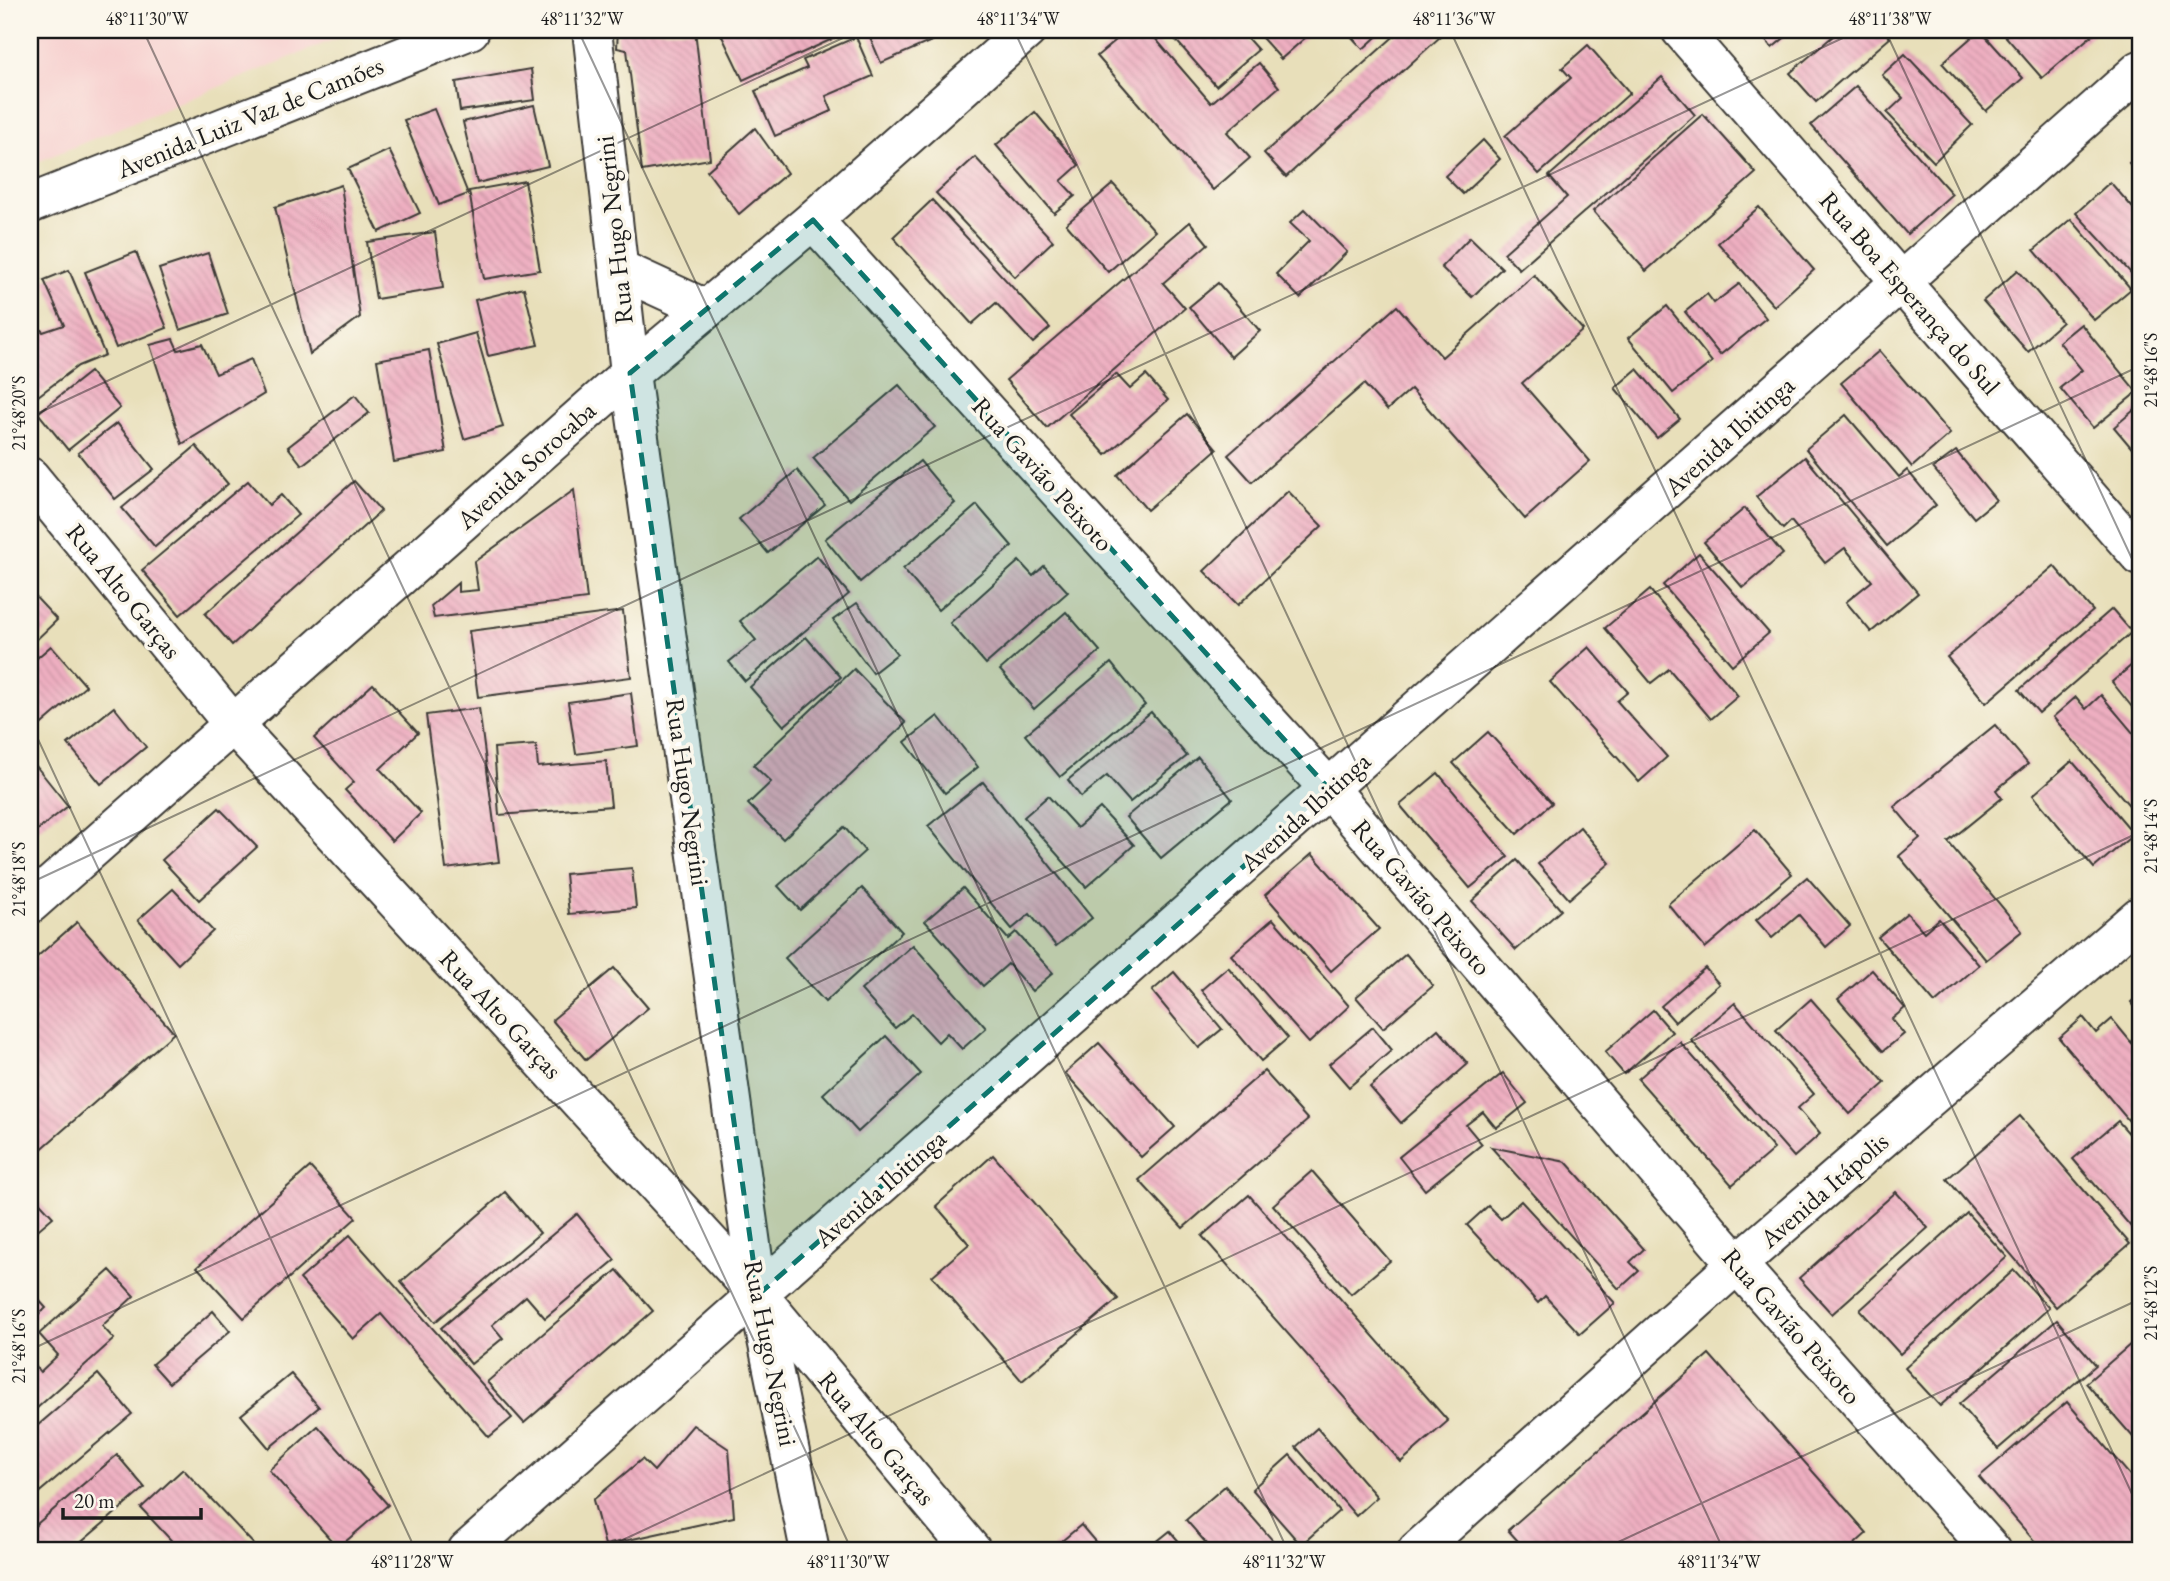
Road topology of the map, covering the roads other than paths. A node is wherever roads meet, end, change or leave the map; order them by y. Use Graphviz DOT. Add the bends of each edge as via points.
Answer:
graph roads {
  1 [pos="470,30"];
  2 [pos="592,30"];
  3 [pos="1027,30"];
  4 [pos="1681,30"];
  5 [pos="2140,70"];
  6 [pos="30,204"];
  7 [pos="813,220"];
  8 [pos="618,270"];
  9 [pos="1902,283"];
  10 [pos="706,309"];
  11 [pos="630,373"];
  12 [pos="30,477"];
  13 [pos="2140,556"];
  14 [pos="233,724"];
  15 [pos="1330,790"];
  16 [pos="30,904"];
  17 [pos="2140,916"];
  18 [pos="1737,1265"];
  19 [pos="758,1295"];
  20 [pos="467,1551"];
  21 [pos="810,1551"];
  22 [pos="972,1551"];
  23 [pos="1418,1551"];
  24 [pos="1992,1551"];
  1 -- 6 [label="street, Avenida Luiz Vaz de Camões"];
  2 -- 8 [label="street, Rua Hugo Negrini"];
  3 -- 7 [label="street, Avenida Sorocaba"];
  4 -- 9 [label="street, Rua Boa Esperança do Sul"];
  5 -- 9 [label="street, Avenida Ibitinga"];
  7 -- 10 [label="street, Avenida Sorocaba"];
  7 -- 15 [label="street, Rua Gavião Peixoto"];
  8 -- 10 [label="street"];
  8 -- 11 [label="street, Rua Hugo Negrini"];
  9 -- 13 [label="street, Rua Boa Esperança do Sul"];
  9 -- 15 [label="street, Avenida Ibitinga"];
  10 -- 11 [label="street, Avenida Sorocaba"];
  11 -- 14 [label="street, Avenida Sorocaba"];
  11 -- 19 [label="street, Rua Hugo Negrini"];
  12 -- 14 [label="street, Rua Alto Garças"];
  14 -- 16 [label="street, Avenida Sorocaba"];
  14 -- 19 [label="street, Rua Alto Garças"];
  15 -- 18 [label="street, Rua Gavião Peixoto"];
  15 -- 19 [label="street, Avenida Ibitinga"];
  17 -- 18 [label="street, Avenida Itápolis"];
  18 -- 23 [label="street, Avenida Itápolis"];
  18 -- 24 [label="street, Rua Gavião Peixoto"];
  19 -- 20 [label="street, Avenida Ibitinga"];
  19 -- 21 [label="street, Rua Hugo Negrini"];
  19 -- 22 [label="street, Rua Alto Garças"];
}
